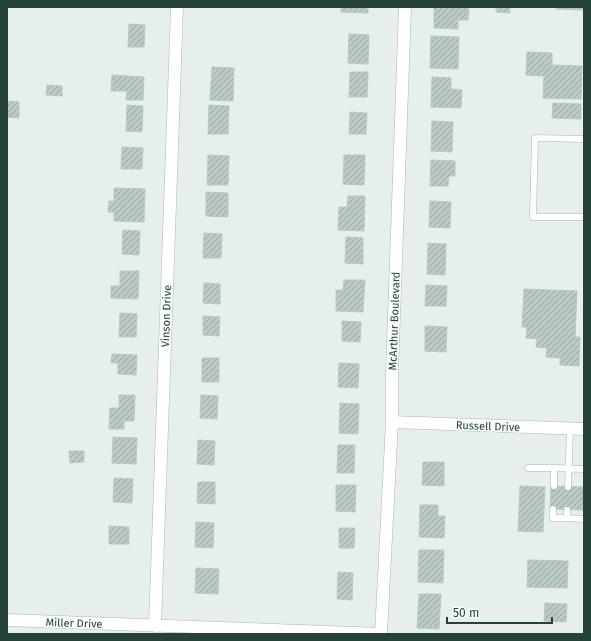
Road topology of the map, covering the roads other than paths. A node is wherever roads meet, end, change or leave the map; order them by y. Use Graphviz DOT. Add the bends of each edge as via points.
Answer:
graph roads {
  1 [pos="177,7"];
  2 [pos="405,7"];
  3 [pos="584,139"];
  4 [pos="584,217"];
  5 [pos="392,422"];
  6 [pos="570,429"];
  7 [pos="584,429"];
  8 [pos="528,468"];
  9 [pos="554,468"];
  10 [pos="569,468"];
  11 [pos="584,469"];
  12 [pos="554,486"];
  13 [pos="568,487"];
  14 [pos="554,509"];
  15 [pos="567,510"];
  16 [pos="567,518"];
  17 [pos="584,519"];
  18 [pos="7,620"];
  19 [pos="155,626"];
  20 [pos="381,634"];
  1 -- 19 [label="street, Vinson Drive"];
  2 -- 5 [label="street, McArthur Boulevard"];
  3 -- 4 [label="lane" via="535,138 533,217"];
  5 -- 6 [label="street, Russell Drive"];
  5 -- 20 [label="street, McArthur Boulevard"];
  6 -- 7 [label="street, Russell Drive"];
  6 -- 10 [label="lane"];
  8 -- 9 [label="lane"];
  9 -- 10 [label="lane"];
  9 -- 12 [label="lane"];
  10 -- 11 [label="lane"];
  10 -- 13 [label="lane"];
  14 -- 16 [label="lane" via="553,518"];
  15 -- 16 [label="lane"];
  16 -- 17 [label="lane"];
  18 -- 19 [label="street, Miller Drive"];
  19 -- 20 [label="street, Miller Drive"];
}
